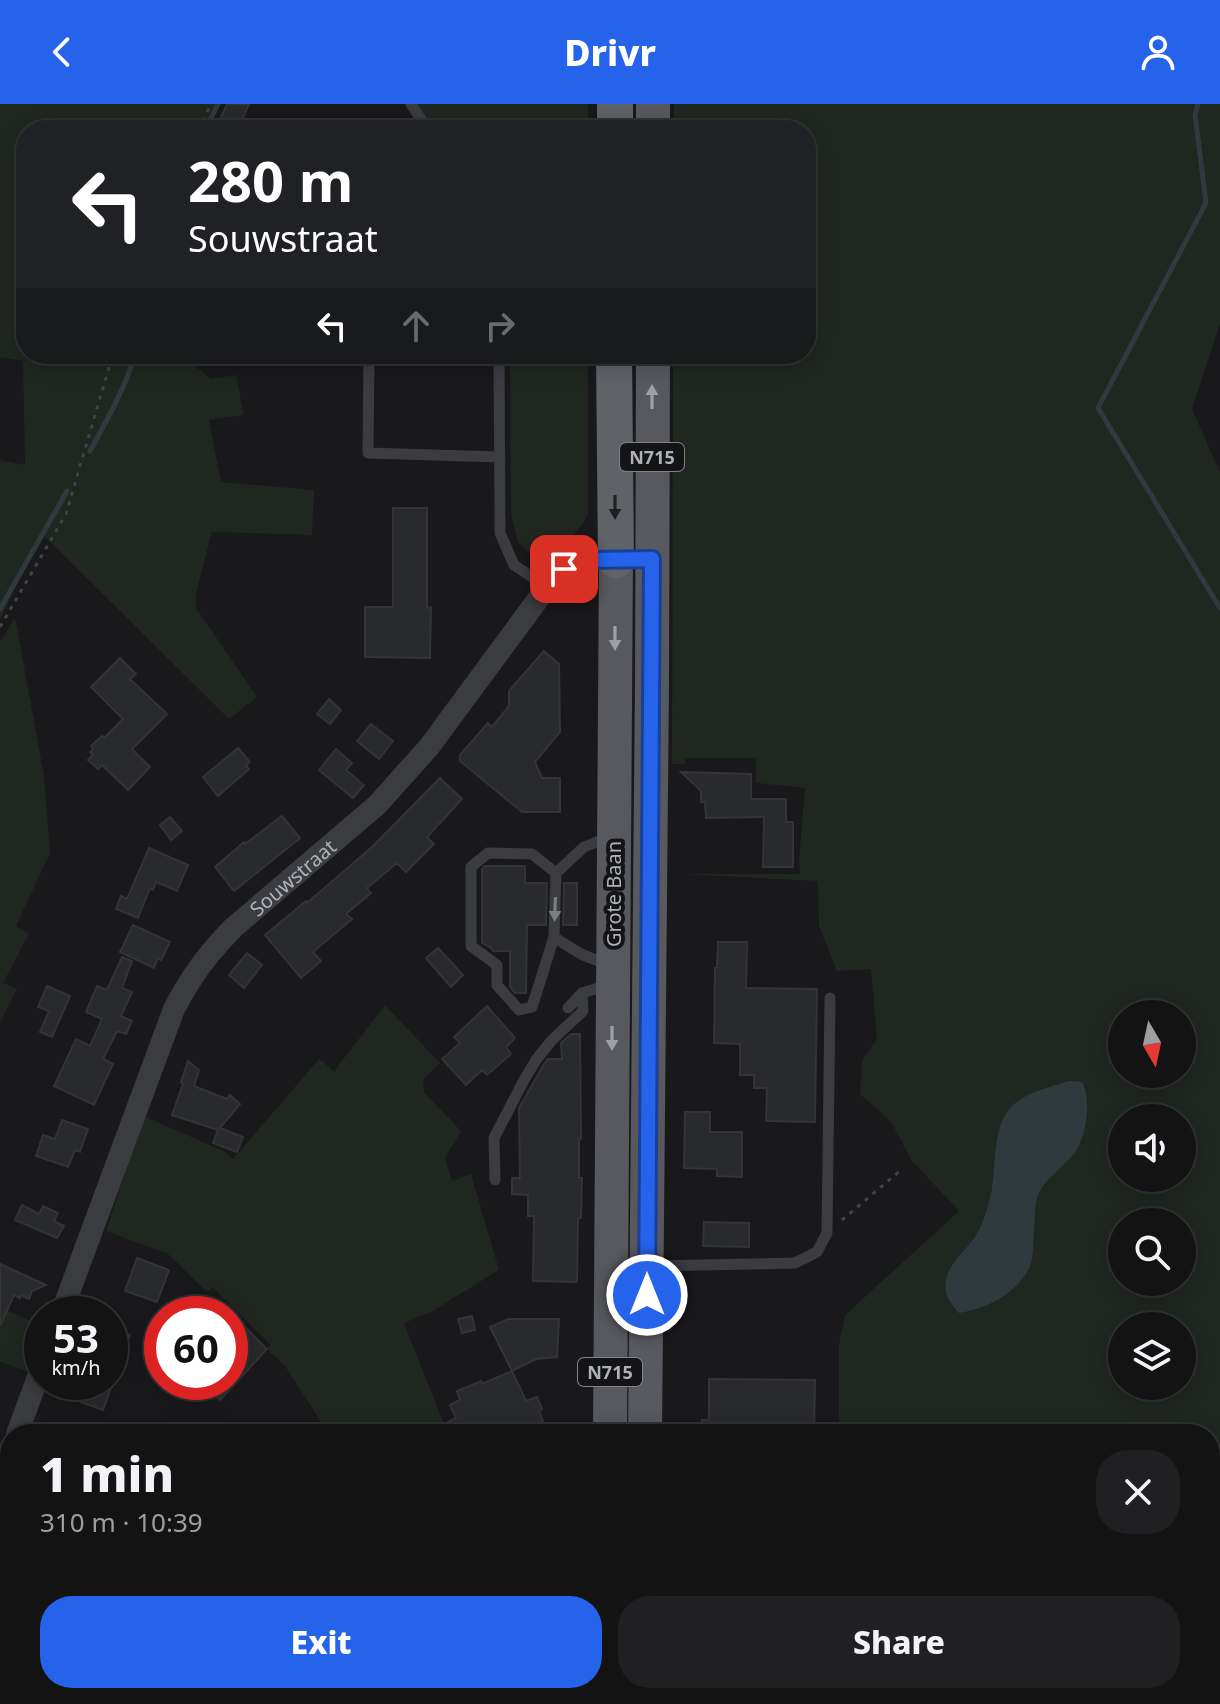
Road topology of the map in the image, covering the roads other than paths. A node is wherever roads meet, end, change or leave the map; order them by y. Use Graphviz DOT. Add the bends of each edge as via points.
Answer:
graph roads {
  1 [pos="369,364"];
  2 [pos="499,364"];
  3 [pos="614,364"];
  4 [pos="653,364"];
  5 [pos="500,457"];
  6 [pos="652,559"];
  7 [pos="616,560"];
  8 [pos="547,587"];
  9 [pos="613,835"];
  10 [pos="556,873"];
  11 [pos="554,937"];
  12 [pos="602,980"];
  13 [pos="830,998"];
  14 [pos="568,1008"];
  15 [pos="495,1180"];
  16 [pos="647,1266"];
  17 [pos="68,1296"];
  18 [pos="30,1400"];
  19 [pos="21,1424"];
  20 [pos="610,1424"];
  21 [pos="645,1424"];
  1 -- 5 [label="lane" via="368,453"];
  2 -- 5 [label="lane"];
  3 -- 7 [label="highway, Grote Baan / N715, one-way"];
  6 -- 4 [label="main road, Grote Baan / N715, one-way"];
  5 -- 8 [label="lane" via="500,533 514,565"];
  6 -- 7 [label="street, Souwstraat"];
  6 -- 16 [label="main road, Grote Baan / N715"];
  7 -- 8 [label="street, Souwstraat" via="590,560 564,569"];
  7 -- 9 [label="main road, Grote Baan / N715, one-way"];
  8 -- 17 [label="street, Souwstraat" via="429,747 377,805 233,928 197,968 174,1009"];
  9 -- 10 [label="lane" via="584,847"];
  9 -- 12 [label="main road, Grote Baan / N715"];
  10 -- 11 [label="lane, one-way"];
  10 -- 11 [label="lane" via="532,854 488,853 471,867 471,946 497,965 497,985 519,1010 532,1007"];
  11 -- 12 [label="lane" via="601,962"];
  12 -- 14 [label="lane"];
  12 -- 15 [label="lane" via="583,1011 552,1040 524,1080 494,1138"];
  12 -- 20 [label="main road, Grote Baan / N715, one-way"];
  13 -- 16 [label="lane" via="827,1233 817,1252 795,1263"];
  16 -- 21 [label="main road, Grote Baan / N715"];
  18 -- 19 [label="street"];
}
